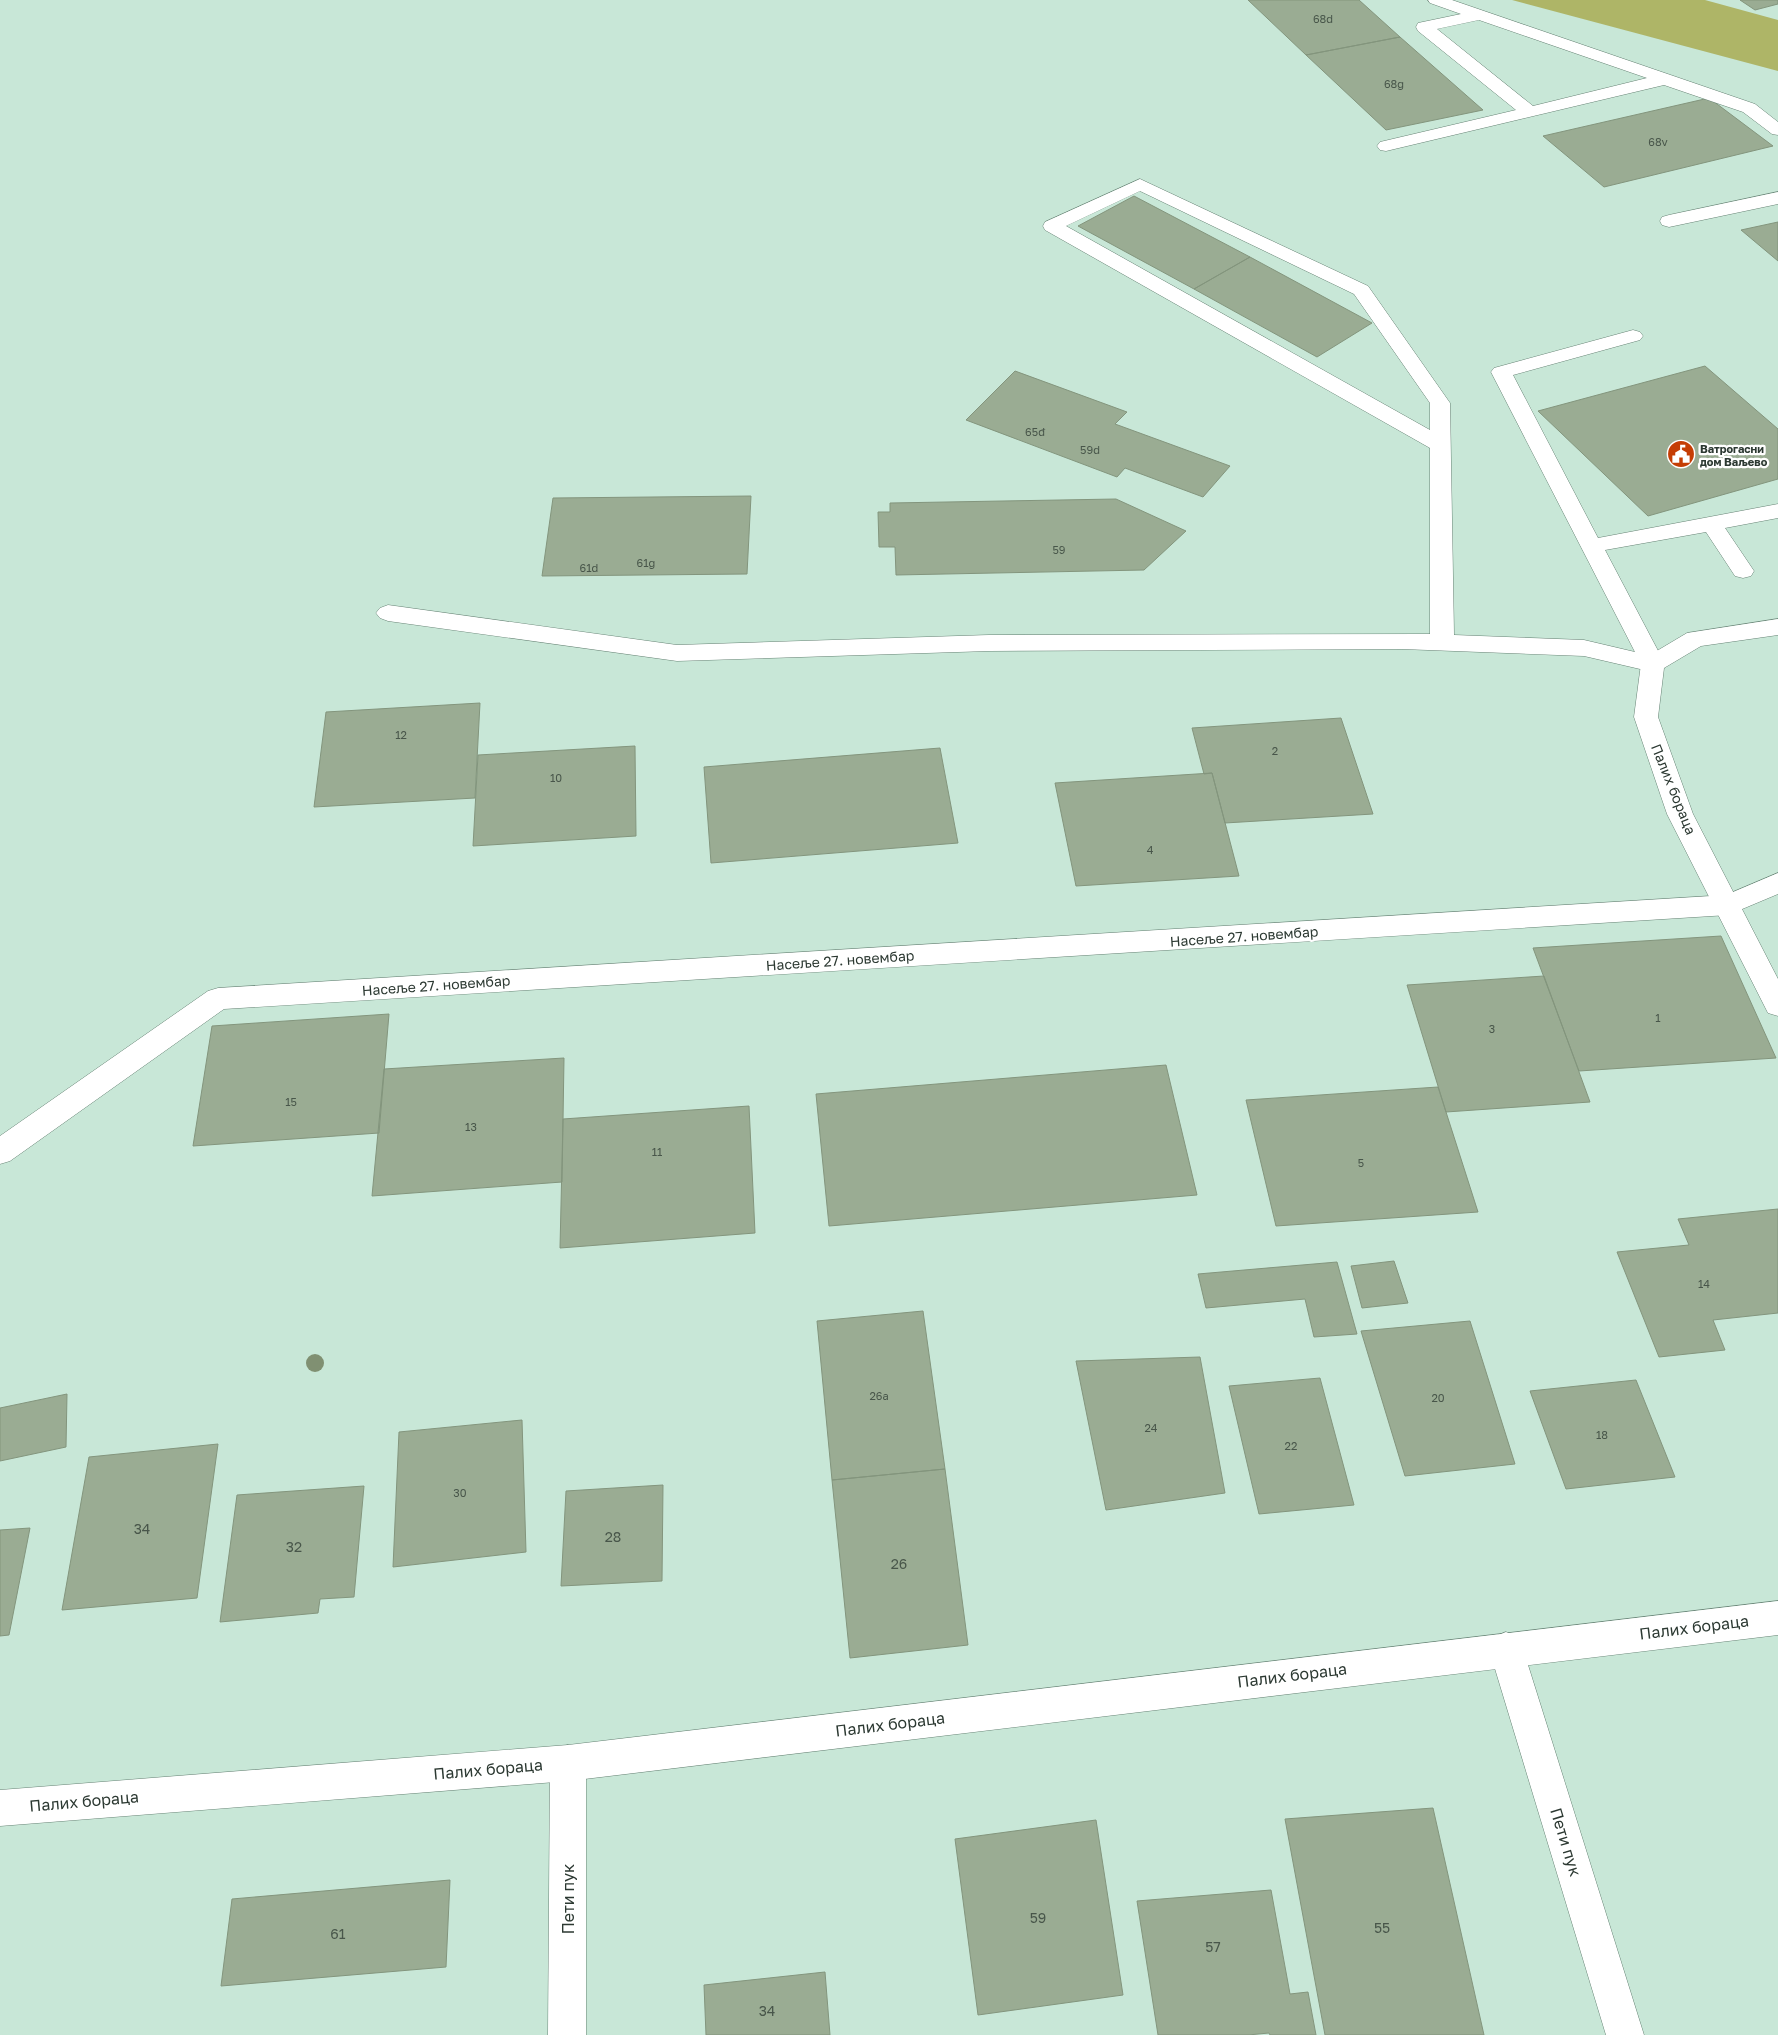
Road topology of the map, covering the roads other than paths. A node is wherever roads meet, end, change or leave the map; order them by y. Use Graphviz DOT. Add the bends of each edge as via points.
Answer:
graph roads {
  1 [pos="1436,0"];
  2 [pos="1480,15"];
  3 [pos="1666,80"];
  4 [pos="1530,112"];
  5 [pos="1778,130"];
  6 [pos="1386,146"];
  7 [pos="1778,198"];
  8 [pos="1669,221"];
  9 [pos="1633,336"];
  10 [pos="1440,445"];
  11 [pos="1778,511"];
  12 [pos="1711,523"];
  13 [pos="1591,546"];
  14 [pos="1743,571"];
  15 [pos="388,613"];
  16 [pos="1778,627"];
  17 [pos="1442,643"];
  18 [pos="1653,664"];
  19 [pos="1778,883"];
  20 [pos="1728,906"];
  21 [pos="1778,1005"];
  22 [pos="0,1152"];
  23 [pos="1778,1618"];
  24 [pos="1506,1649"];
  25 [pos="568,1762"];
  26 [pos="0,1808"];
  27 [pos="567,2035"];
  28 [pos="1625,2035"];
  1 -- 2 [label="street"];
  2 -- 3 [label="street"];
  2 -- 4 [label="street" via="1424,27"];
  3 -- 4 [label="street"];
  3 -- 5 [label="street" via="1749,108"];
  4 -- 6 [label="street"];
  7 -- 8 [label="street"];
  9 -- 13 [label="street" via="1501,372"];
  10 -- 10 [label="street" via="1440,402 1362,290 1140,184 1052,226"];
  10 -- 17 [label="street"];
  11 -- 12 [label="street"];
  12 -- 13 [label="street"];
  12 -- 14 [label="street"];
  13 -- 18 [label="street"];
  15 -- 17 [label="street" via="677,653 988,644"];
  16 -- 18 [label="street" via="1695,639"];
  17 -- 18 [label="street" via="1584,648"];
  18 -- 20 [label="street, Палих бораца" via="1646,717 1680,814"];
  19 -- 20 [label="street"];
  20 -- 21 [label="street, Палих бораца"];
  20 -- 22 [label="street, Насеље 27. новембар" via="218,999"];
  23 -- 24 [label="street, Палих бораца"];
  24 -- 25 [label="street, Палих бораца"];
  24 -- 28 [label="street, Пети пук"];
  25 -- 26 [label="street, Палих бораца"];
  25 -- 27 [label="street, Пети пук"];
}
